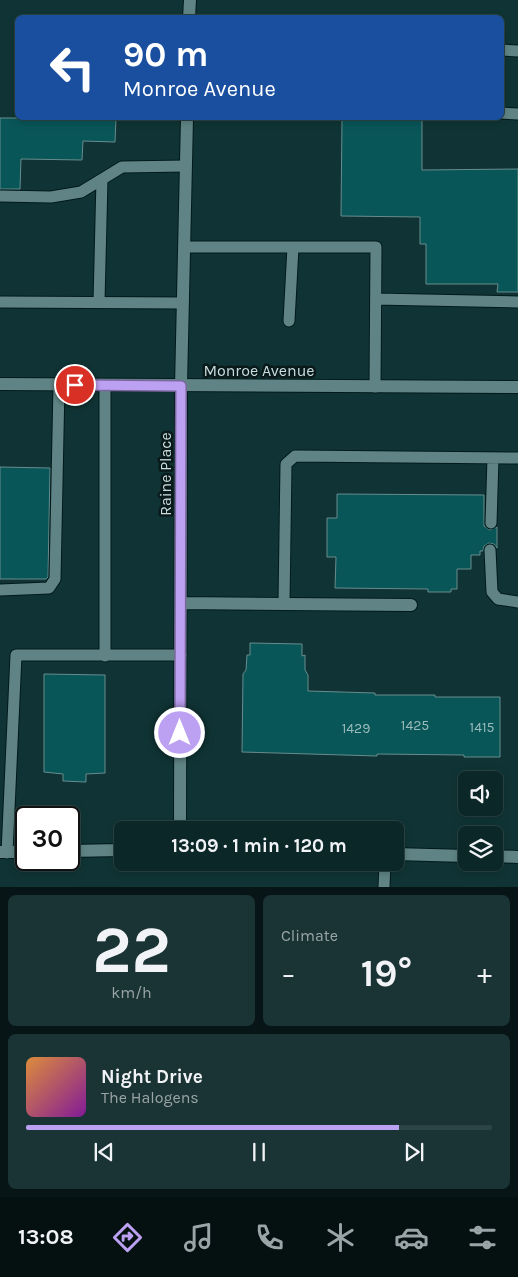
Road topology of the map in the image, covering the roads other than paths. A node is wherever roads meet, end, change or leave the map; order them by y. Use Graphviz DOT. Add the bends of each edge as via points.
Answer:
graph roads {
  1 [pos="190,0"];
  2 [pos="189,15"];
  3 [pos="504,50"];
  4 [pos="518,51"];
  5 [pos="504,113"];
  6 [pos="518,114"];
  7 [pos="187,120"];
  8 [pos="186,166"];
  9 [pos="102,179"];
  10 [pos="0,196"];
  11 [pos="184,247"];
  12 [pos="293,247"];
  13 [pos="376,299"];
  14 [pos="0,302"];
  15 [pos="100,302"];
  16 [pos="518,302"];
  17 [pos="183,303"];
  18 [pos="290,321"];
  19 [pos="0,384"];
  20 [pos="59,385"];
  21 [pos="105,385"];
  22 [pos="181,386"];
  23 [pos="375,387"];
  24 [pos="518,387"];
  25 [pos="493,458"];
  26 [pos="518,458"];
  27 [pos="491,523"];
  28 [pos="490,550"];
  29 [pos="0,590"];
  30 [pos="518,602"];
  31 [pos="181,603"];
  32 [pos="284,604"];
  33 [pos="411,605"];
  34 [pos="181,655"];
  35 [pos="105,656"];
  36 [pos="180,821"];
  37 [pos="114,850"];
  38 [pos="80,851"];
  39 [pos="4,852"];
  40 [pos="404,854"];
  41 [pos="458,856"];
  42 [pos="503,856"];
  43 [pos="518,857"];
  44 [pos="385,871"];
  45 [pos="384,887"];
  1 -- 2 [label="street"];
  3 -- 4 [label="lane"];
  5 -- 6 [label="lane"];
  7 -- 8 [label="street, Raine Place"];
  8 -- 9 [label="lane" via="122,167"];
  8 -- 11 [label="street, Raine Place"];
  9 -- 10 [label="lane" via="81,192 51,198"];
  9 -- 15 [label="lane"];
  11 -- 12 [label="lane"];
  11 -- 17 [label="street, Raine Place"];
  12 -- 13 [label="lane" via="376,247"];
  12 -- 18 [label="lane"];
  13 -- 16 [label="lane"];
  13 -- 23 [label="lane"];
  14 -- 15 [label="lane"];
  15 -- 17 [label="lane"];
  17 -- 22 [label="street, Raine Place"];
  19 -- 20 [label="street, Monroe Avenue"];
  20 -- 21 [label="street, Monroe Avenue"];
  20 -- 29 [label="lane" via="55,579 49,588"];
  21 -- 22 [label="street, Monroe Avenue"];
  21 -- 35 [label="lane"];
  22 -- 23 [label="street, Monroe Avenue"];
  22 -- 31 [label="street, Raine Place"];
  23 -- 24 [label="street, Monroe Avenue"];
  25 -- 26 [label="lane"];
  25 -- 27 [label="lane"];
  25 -- 32 [label="lane" via="295,456 286,464"];
  28 -- 30 [label="lane" via="492,592 498,600"];
  31 -- 32 [label="street"];
  31 -- 34 [label="street, Raine Place"];
  32 -- 33 [label="street"];
  34 -- 35 [label="lane"];
  34 -- 36 [label="street, Raine Place"];
  35 -- 39 [label="lane" via="16,655"];
  37 -- 38 [label="street"];
  40 -- 41 [label="street"];
  42 -- 43 [label="street"];
  44 -- 45 [label="lane"];
}
